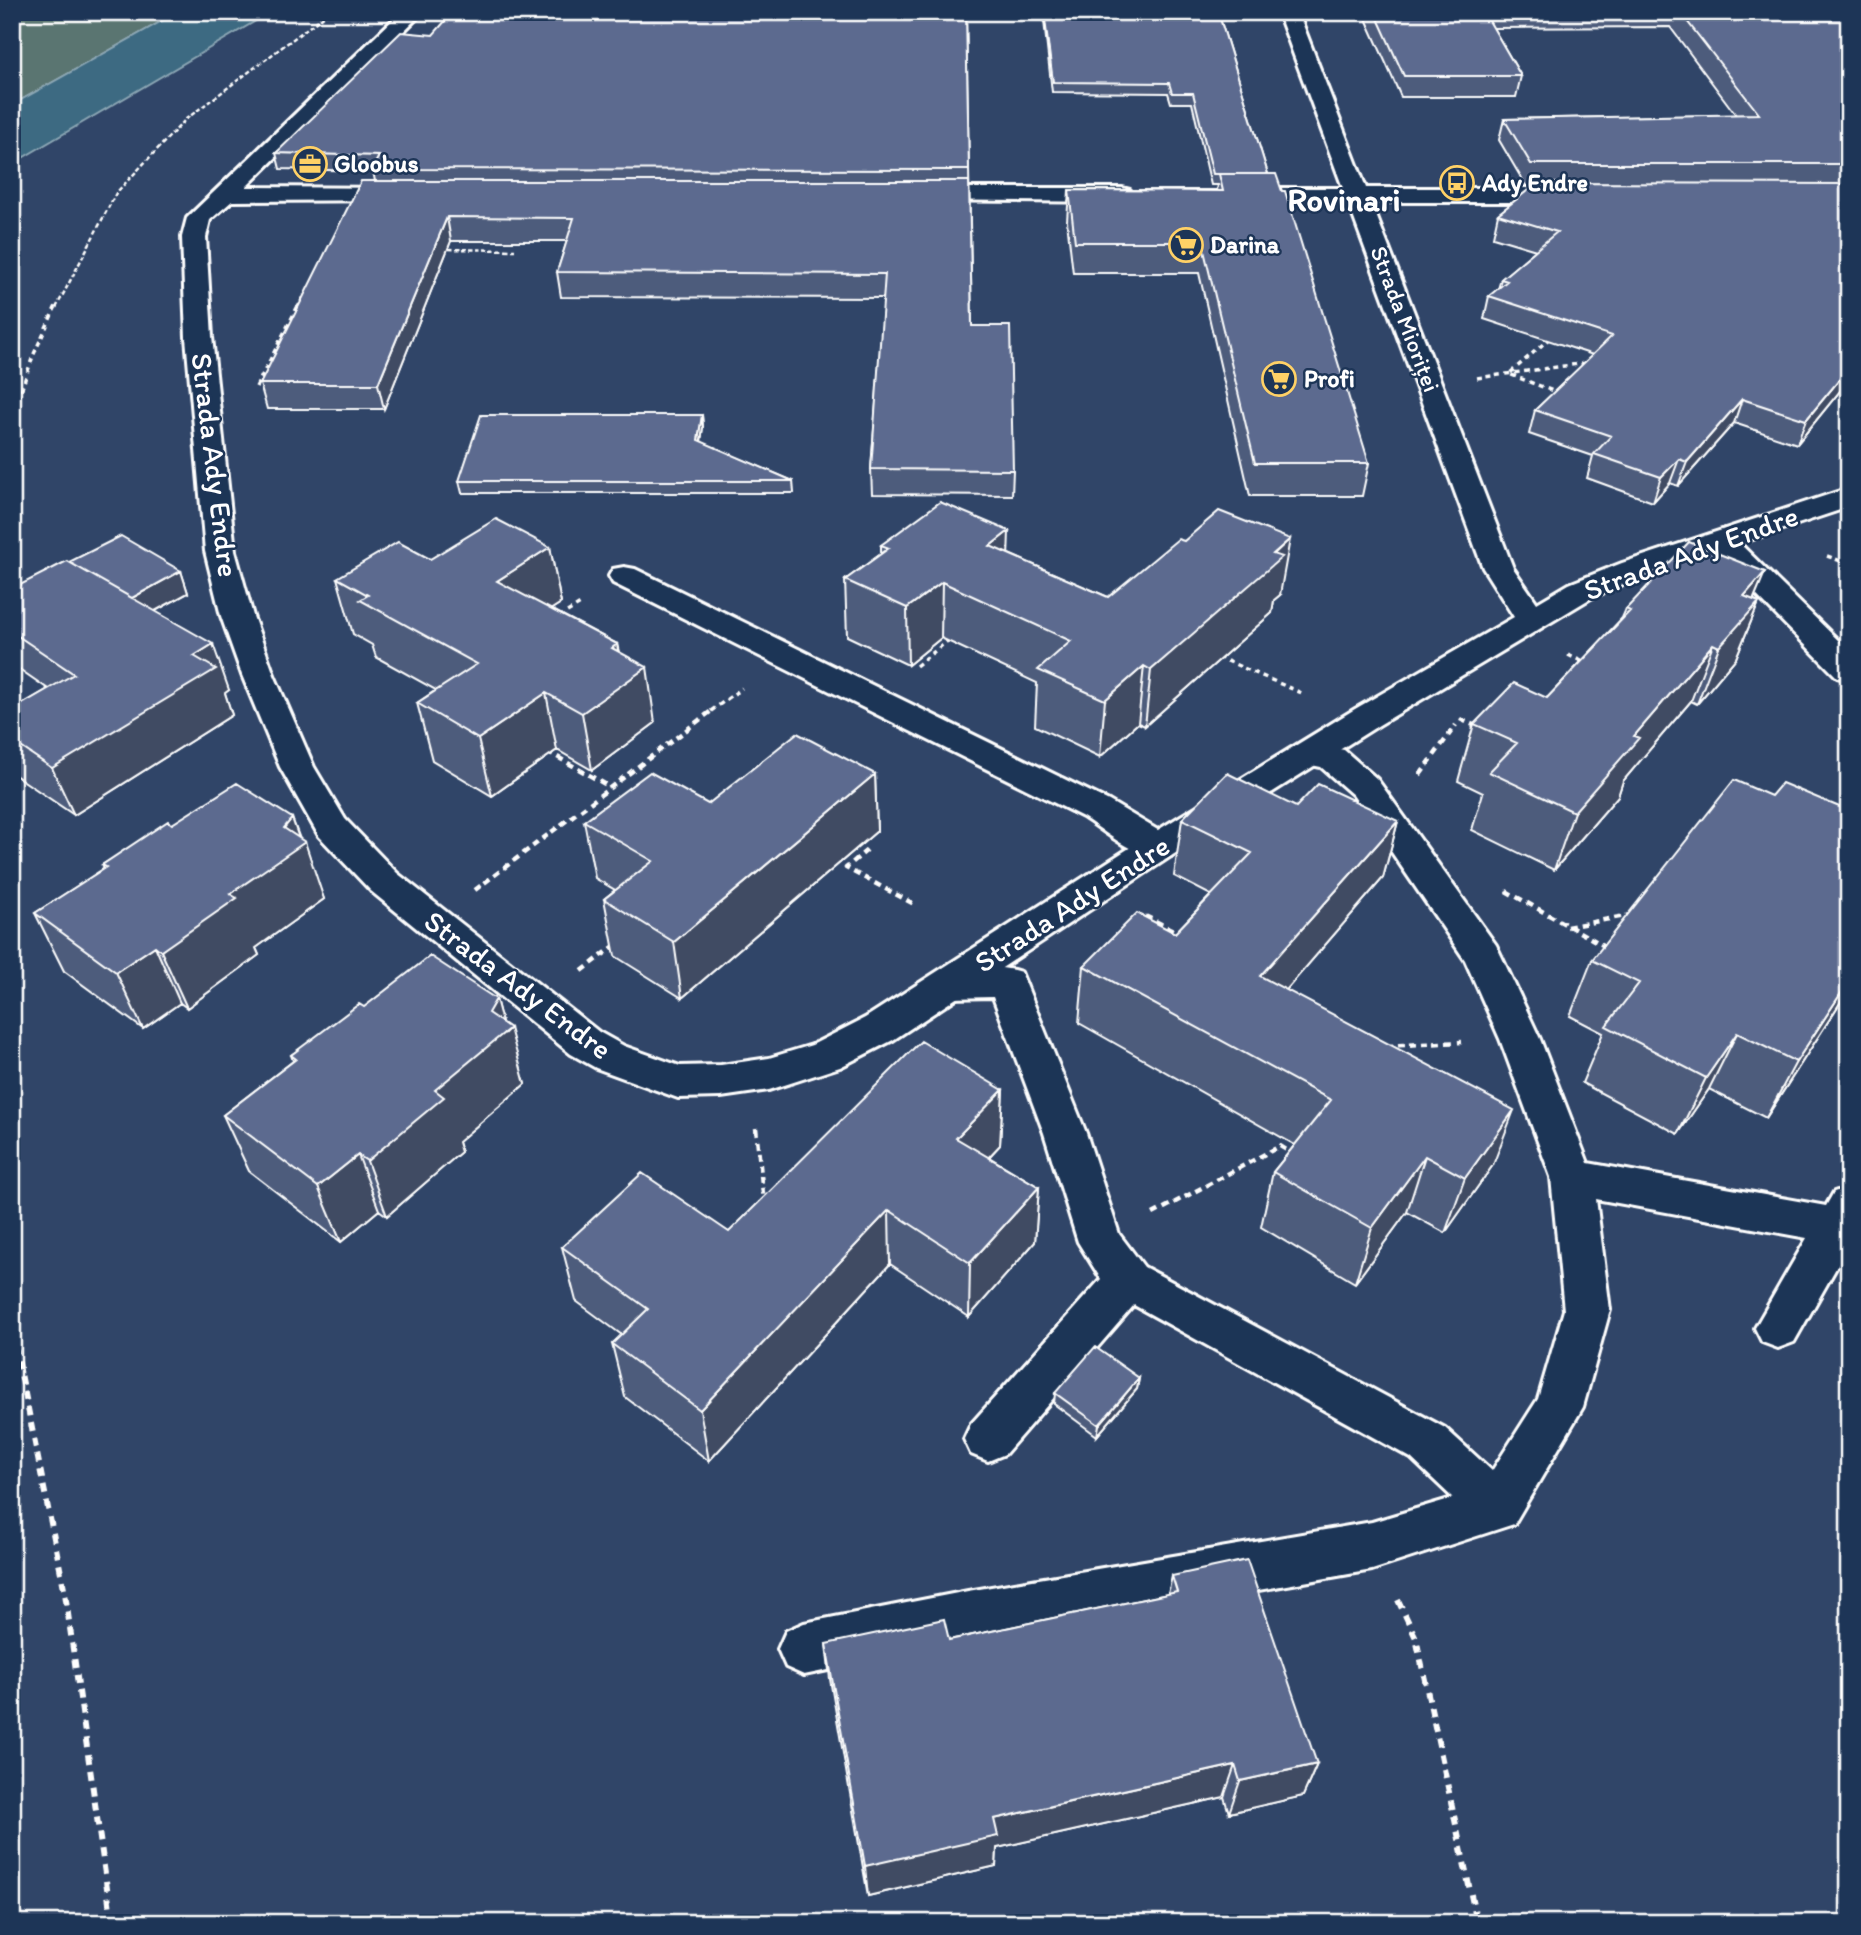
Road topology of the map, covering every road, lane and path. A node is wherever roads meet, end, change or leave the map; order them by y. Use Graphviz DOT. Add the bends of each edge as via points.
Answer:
graph roads {
  1 [pos="329,12"];
  2 [pos="413,12"];
  3 [pos="1288,12"];
  4 [pos="226,194"];
  5 [pos="1358,194"];
  6 [pos="430,195"];
  7 [pos="889,195"];
  8 [pos="1138,195"];
  9 [pos="1208,195"];
  10 [pos="1600,195"];
  11 [pos="435,249"];
  12 [pos="514,250"];
  13 [pos="310,284"];
  14 [pos="1551,337"];
  15 [pos="1597,362"];
  16 [pos="1509,374"];
  17 [pos="1466,379"];
  18 [pos="254,391"];
  19 [pos="1558,393"];
  20 [pos="12,416"];
  21 [pos="1849,497"];
  22 [pos="1720,541"];
  23 [pos="624,576"];
  24 [pos="1532,620"];
  25 [pos="554,621"];
  26 [pos="1225,648"];
  27 [pos="1562,653"];
  28 [pos="784,656"];
  29 [pos="1597,667"];
  30 [pos="1849,670"];
  31 [pos="1304,694"];
  32 [pos="1470,710"];
  33 [pos="1450,715"];
  34 [pos="1461,719"];
  35 [pos="1485,730"];
  36 [pos="537,746"];
  37 [pos="1309,754"];
  38 [pos="610,787"];
  39 [pos="1387,820"];
  40 [pos="1158,848"];
  41 [pos="867,850"];
  42 [pos="1495,884"];
  43 [pos="466,896"];
  44 [pos="916,905"];
  45 [pos="1643,912"];
  46 [pos="1143,915"];
  47 [pos="1567,927"];
  48 [pos="1188,937"];
  49 [pos="624,938"];
  50 [pos="1615,952"];
  51 [pos="574,977"];
  52 [pos="950,984"];
  53 [pos="1520,1039"];
  54 [pos="1375,1046"];
  55 [pos="756,1126"];
  56 [pos="1302,1159"];
  57 [pos="1572,1177"];
  58 [pos="1843,1215"];
  59 [pos="766,1216"];
  60 [pos="1100,1242"];
  61 [pos="1128,1280"];
  62 [pos="1779,1328"];
  63 [pos="12,1329"];
  64 [pos="988,1439"];
  65 [pos="1497,1508"];
  66 [pos="1372,1546"];
  67 [pos="804,1649"];
  68 [pos="112,1923"];
  69 [pos="1477,1923"];
  1 -- 20 [label="path" via="186,119 116,192 33,356"];
  2 -- 4 [label="street, Strada Ady Endre"];
  3 -- 5 [label="street, Strada Mioriței"];
  4 -- 6 [label="street"];
  4 -- 52 [label="street, Strada Ady Endre" via="199,219 194,237 220,551 258,675 297,767 332,827 384,882 585,1043 678,1082 769,1074 826,1056"];
  5 -- 9 [label="street"];
  5 -- 10 [label="street"];
  5 -- 24 [label="street, Strada Mioriței" via="1498,568"];
  7 -- 8 [label="street"];
  11 -- 12 [label="path"];
  13 -- 18 [label="path"];
  14 -- 16 [label="path"];
  15 -- 16 [label="path"];
  16 -- 17 [label="path"];
  16 -- 19 [label="path"];
  21 -- 22 [label="street, Strada Ady Endre"];
  22 -- 24 [label="street, Strada Ady Endre" via="1601,582"];
  22 -- 30 [label="street"];
  23 -- 25 [label="path"];
  23 -- 28 [label="street"];
  24 -- 37 [label="street, Strada Ady Endre"];
  26 -- 31 [label="path" via="1216,656"];
  27 -- 29 [label="path"];
  28 -- 38 [label="path"];
  28 -- 40 [label="street" via="1096,809"];
  32 -- 34 [label="path"];
  33 -- 34 [label="path"];
  34 -- 35 [label="path"];
  34 -- 39 [label="path"];
  36 -- 38 [label="path"];
  37 -- 39 [label="street" via="1332,758 1365,787"];
  37 -- 40 [label="street, Strada Ady Endre"];
  38 -- 43 [label="path"];
  39 -- 53 [label="street" via="1482,955"];
  40 -- 52 [label="street, Strada Ady Endre"];
  41 -- 44 [label="path" via="846,868"];
  42 -- 47 [label="path"];
  45 -- 47 [label="path"];
  46 -- 48 [label="path"];
  47 -- 50 [label="path"];
  49 -- 51 [label="path"];
  52 -- 60 [label="street" via="1007,982 1065,1133"];
  53 -- 54 [label="path"];
  53 -- 57 [label="street"];
  55 -- 59 [label="path"];
  56 -- 60 [label="path" via="1280,1146"];
  57 -- 58 [label="street"];
  57 -- 65 [label="street" via="1587,1310 1559,1407"];
  58 -- 62 [label="street"];
  60 -- 61 [label="street"];
  61 -- 64 [label="street"];
  61 -- 65 [label="street" via="1429,1443"];
  63 -- 68 [label="path" via="65,1593"];
  65 -- 66 [label="street"];
  66 -- 67 [label="street"];
  66 -- 69 [label="path" via="1416,1637"];
}
